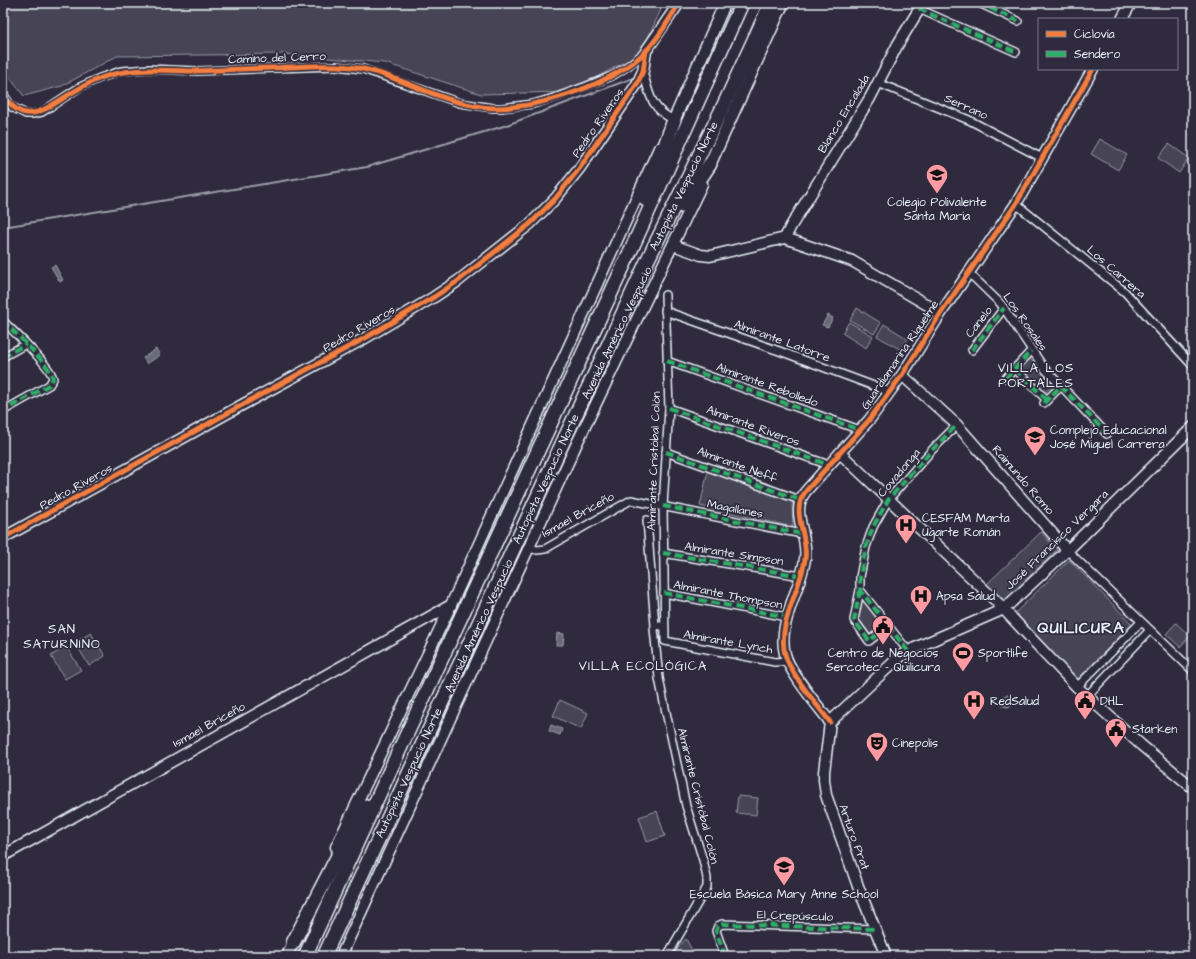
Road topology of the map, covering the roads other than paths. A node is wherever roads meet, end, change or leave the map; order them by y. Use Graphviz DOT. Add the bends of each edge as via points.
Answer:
graph roads {
  1 [pos="679,3"];
  2 [pos="725,3"];
  3 [pos="742,3"];
  4 [pos="771,3"];
  5 [pos="783,3"];
  6 [pos="979,3"];
  7 [pos="1131,3"];
  8 [pos="921,6"];
  9 [pos="1123,18"];
  10 [pos="1018,21"];
  11 [pos="646,51"];
  12 [pos="1016,52"];
  13 [pos="1092,70"];
  14 [pos="643,72"];
  15 [pos="878,83"];
  16 [pos="3,94"];
  17 [pos="674,120"];
  18 [pos="1042,158"];
  19 [pos="710,164"];
  20 [pos="1016,204"];
  21 [pos="785,238"];
  22 [pos="636,239"];
  23 [pos="673,245"];
  24 [pos="649,258"];
  25 [pos="968,272"];
  26 [pos="665,295"];
  27 [pos="1004,308"];
  28 [pos="665,311"];
  29 [pos="941,313"];
  30 [pos="3,321"];
  31 [pos="26,344"];
  32 [pos="972,350"];
  33 [pos="1031,351"];
  34 [pos="3,357"];
  35 [pos="667,361"];
  36 [pos="1193,366"];
  37 [pos="1015,369"];
  38 [pos="902,375"];
  39 [pos="1006,378"];
  40 [pos="1061,386"];
  41 [pos="890,392"];
  42 [pos="669,408"];
  43 [pos="3,411"];
  44 [pos="957,425"];
  45 [pos="1193,427"];
  46 [pos="860,430"];
  47 [pos="1107,434"];
  48 [pos="666,452"];
  49 [pos="840,453"];
  50 [pos="829,465"];
  51 [pos="800,500"];
  52 [pos="888,500"];
  53 [pos="663,506"];
  54 [pos="647,520"];
  55 [pos="802,534"];
  56 [pos="3,538"];
  57 [pos="529,548"];
  58 [pos="1067,550"];
  59 [pos="663,553"];
  60 [pos="800,576"];
  61 [pos="860,590"];
  62 [pos="664,593"];
  63 [pos="451,605"];
  64 [pos="1004,609"];
  65 [pos="429,617"];
  66 [pos="787,618"];
  67 [pos="1141,622"];
  68 [pos="655,626"];
  69 [pos="888,626"];
  70 [pos="664,627"];
  71 [pos="440,628"];
  72 [pos="1150,630"];
  73 [pos="665,641"];
  74 [pos="908,651"];
  75 [pos="1111,652"];
  76 [pos="788,661"];
  77 [pos="1120,662"];
  78 [pos="1193,671"];
  79 [pos="1077,687"];
  80 [pos="1087,696"];
  81 [pos="830,722"];
  82 [pos="398,753"];
  83 [pos="1193,788"];
  84 [pos="3,856"];
  85 [pos="875,929"];
  86 [pos="293,943"];
  87 [pos="287,956"];
  88 [pos="305,956"];
  89 [pos="324,956"];
  90 [pos="341,956"];
  91 [pos="667,956"];
  92 [pos="725,956"];
  93 [pos="886,956"];
  1 -- 11 [label="street"];
  2 -- 17 [label="main road"];
  3 -- 22 [label="highway, Autopista Vespucio Norte"];
  4 -- 24 [label="highway, Autopista Vespucio Norte"];
  5 -- 19 [label="main road, Avenida Américo Vespucio"];
  6 -- 10 [label="street"];
  7 -- 9 [label="street"];
  8 -- 12 [label="street"];
  8 -- 15 [label="street, Blanco Encalada"];
  11 -- 14 [label="street, Pedro Riveros"];
  11 -- 16 [label="street, Camino del Cerro" via="612,76 587,86 533,104 502,108 460,103 363,69 335,66 121,71 80,87 42,112 33,114 26,114 12,107"];
  13 -- 18 [label="street, Guardiamarina Riquelme"];
  14 -- 17 [label="street" via="655,106"];
  14 -- 56 [label="street, Pedro Riveros" via="579,169 555,199 530,224 458,281 367,337"];
  15 -- 18 [label="street, Serrano" via="969,120"];
  15 -- 21 [label="street, Blanco Encalada"];
  17 -- 22 [label="highway" via="642,211"];
  17 -- 63 [label="street"];
  18 -- 20 [label="street, Guardiamarina Riquelme"];
  19 -- 23 [label="street, Avenida Américo Vespucio"];
  19 -- 24 [label="highway"];
  20 -- 25 [label="street, Guardiamarina Riquelme"];
  20 -- 36 [label="street, Los Carrera" via="1124,292"];
  21 -- 23 [label="street" via="710,256"];
  21 -- 29 [label="street" via="852,261"];
  22 -- 82 [label="highway, Autopista Vespucio Norte"];
  23 -- 57 [label="street, Avenida Américo Vespucio"];
  24 -- 89 [label="highway, Autopista Vespucio Norte"];
  25 -- 27 [label="street, Los Rosales"];
  25 -- 29 [label="street, Guardiamarina Riquelme"];
  26 -- 28 [label="street, Almirante Cristóbal Colón"];
  27 -- 32 [label="street, Canelo"];
  27 -- 33 [label="street, Los Rosales"];
  28 -- 35 [label="street, Almirante Cristóbal Colón"];
  28 -- 41 [label="street, Almirante Latorre"];
  29 -- 38 [label="street, Guardiamarina Riquelme"];
  30 -- 31 [label="street"];
  31 -- 34 [label="street"];
  31 -- 43 [label="street" via="50,371 53,376 52,382"];
  33 -- 37 [label="street"];
  33 -- 40 [label="street, Los Rosales"];
  35 -- 42 [label="street, Almirante Cristóbal Colón"];
  35 -- 46 [label="street, Almirante Rebolledo"];
  37 -- 39 [label="street"];
  37 -- 40 [label="street" via="1046,402"];
  38 -- 41 [label="street, Guardiamarina Riquelme"];
  38 -- 44 [label="street, Raimundo Romo"];
  40 -- 47 [label="street, Los Rosales"];
  41 -- 46 [label="street, Guardiamarina Riquelme"];
  42 -- 48 [label="street, Almirante Cristóbal Colón"];
  42 -- 50 [label="street, Almirante Riveros"];
  44 -- 52 [label="street, Covadonga"];
  44 -- 58 [label="street, Raimundo Romo"];
  45 -- 58 [label="street, José Francisco Vergara"];
  46 -- 49 [label="street, Guardiamarina Riquelme"];
  48 -- 51 [label="street, Almirante Neff"];
  48 -- 53 [label="street, Almirante Cristóbal Colón"];
  49 -- 50 [label="street, Guardiamarina Riquelme"];
  49 -- 52 [label="street"];
  50 -- 51 [label="street, Guardiamarina Riquelme"];
  51 -- 55 [label="street" via="798,510"];
  52 -- 61 [label="street, Covadonga" via="873,527 866,547"];
  52 -- 64 [label="street"];
  53 -- 55 [label="street, Magallanes"];
  53 -- 57 [label="street, Ismael Briceño" via="631,500 545,549"];
  53 -- 59 [label="street, Almirante Cristóbal Colón"];
  54 -- 68 [label="street, Almirante Cristóbal Colón"];
  55 -- 60 [label="street" via="806,556"];
  57 -- 90 [label="street, Avenida Américo Vespucio"];
  58 -- 64 [label="street, José Francisco Vergara"];
  58 -- 67 [label="street, Raimundo Romo"];
  59 -- 60 [label="street, Almirante Simpson"];
  59 -- 62 [label="street, Almirante Cristóbal Colón"];
  60 -- 66 [label="street"];
  61 -- 69 [label="street"];
  61 -- 69 [label="street, Covadonga" via="854,617 869,641"];
  62 -- 66 [label="street, Almirante Thompson"];
  62 -- 70 [label="street, Almirante Cristóbal Colón"];
  63 -- 65 [label="street, Ismael Briceño"];
  63 -- 71 [label="street"];
  64 -- 74 [label="street, José Francisco Vergara"];
  64 -- 79 [label="street"];
  65 -- 71 [label="street"];
  65 -- 84 [label="street, Ismael Briceño"];
  66 -- 76 [label="street" via="783,644"];
  67 -- 72 [label="street, Raimundo Romo"];
  67 -- 75 [label="street"];
  68 -- 70 [label="street"];
  68 -- 91 [label="street, Almirante Cristóbal Colón" via="659,678 686,806 704,866 707,887"];
  69 -- 74 [label="street"];
  70 -- 73 [label="street, Almirante Cristóbal Colón"];
  71 -- 86 [label="street"];
  72 -- 77 [label="street"];
  72 -- 78 [label="street, Raimundo Romo"];
  73 -- 76 [label="street, Almirante Lynch" via="775,662"];
  74 -- 81 [label="street, José Francisco Vergara"];
  75 -- 77 [label="street"];
  75 -- 79 [label="street"];
  76 -- 81 [label="street"];
  77 -- 80 [label="street"];
  79 -- 80 [label="street"];
  80 -- 83 [label="street"];
  81 -- 85 [label="street, Arturo Prat" via="824,772 826,795"];
  82 -- 86 [label="highway" via="351,830"];
  82 -- 88 [label="highway, Autopista Vespucio Norte"];
  85 -- 92 [label="street, El Crepúsculo" via="722,924 716,927 716,933"];
  85 -- 93 [label="street, Arturo Prat"];
  86 -- 87 [label="street"];
}
